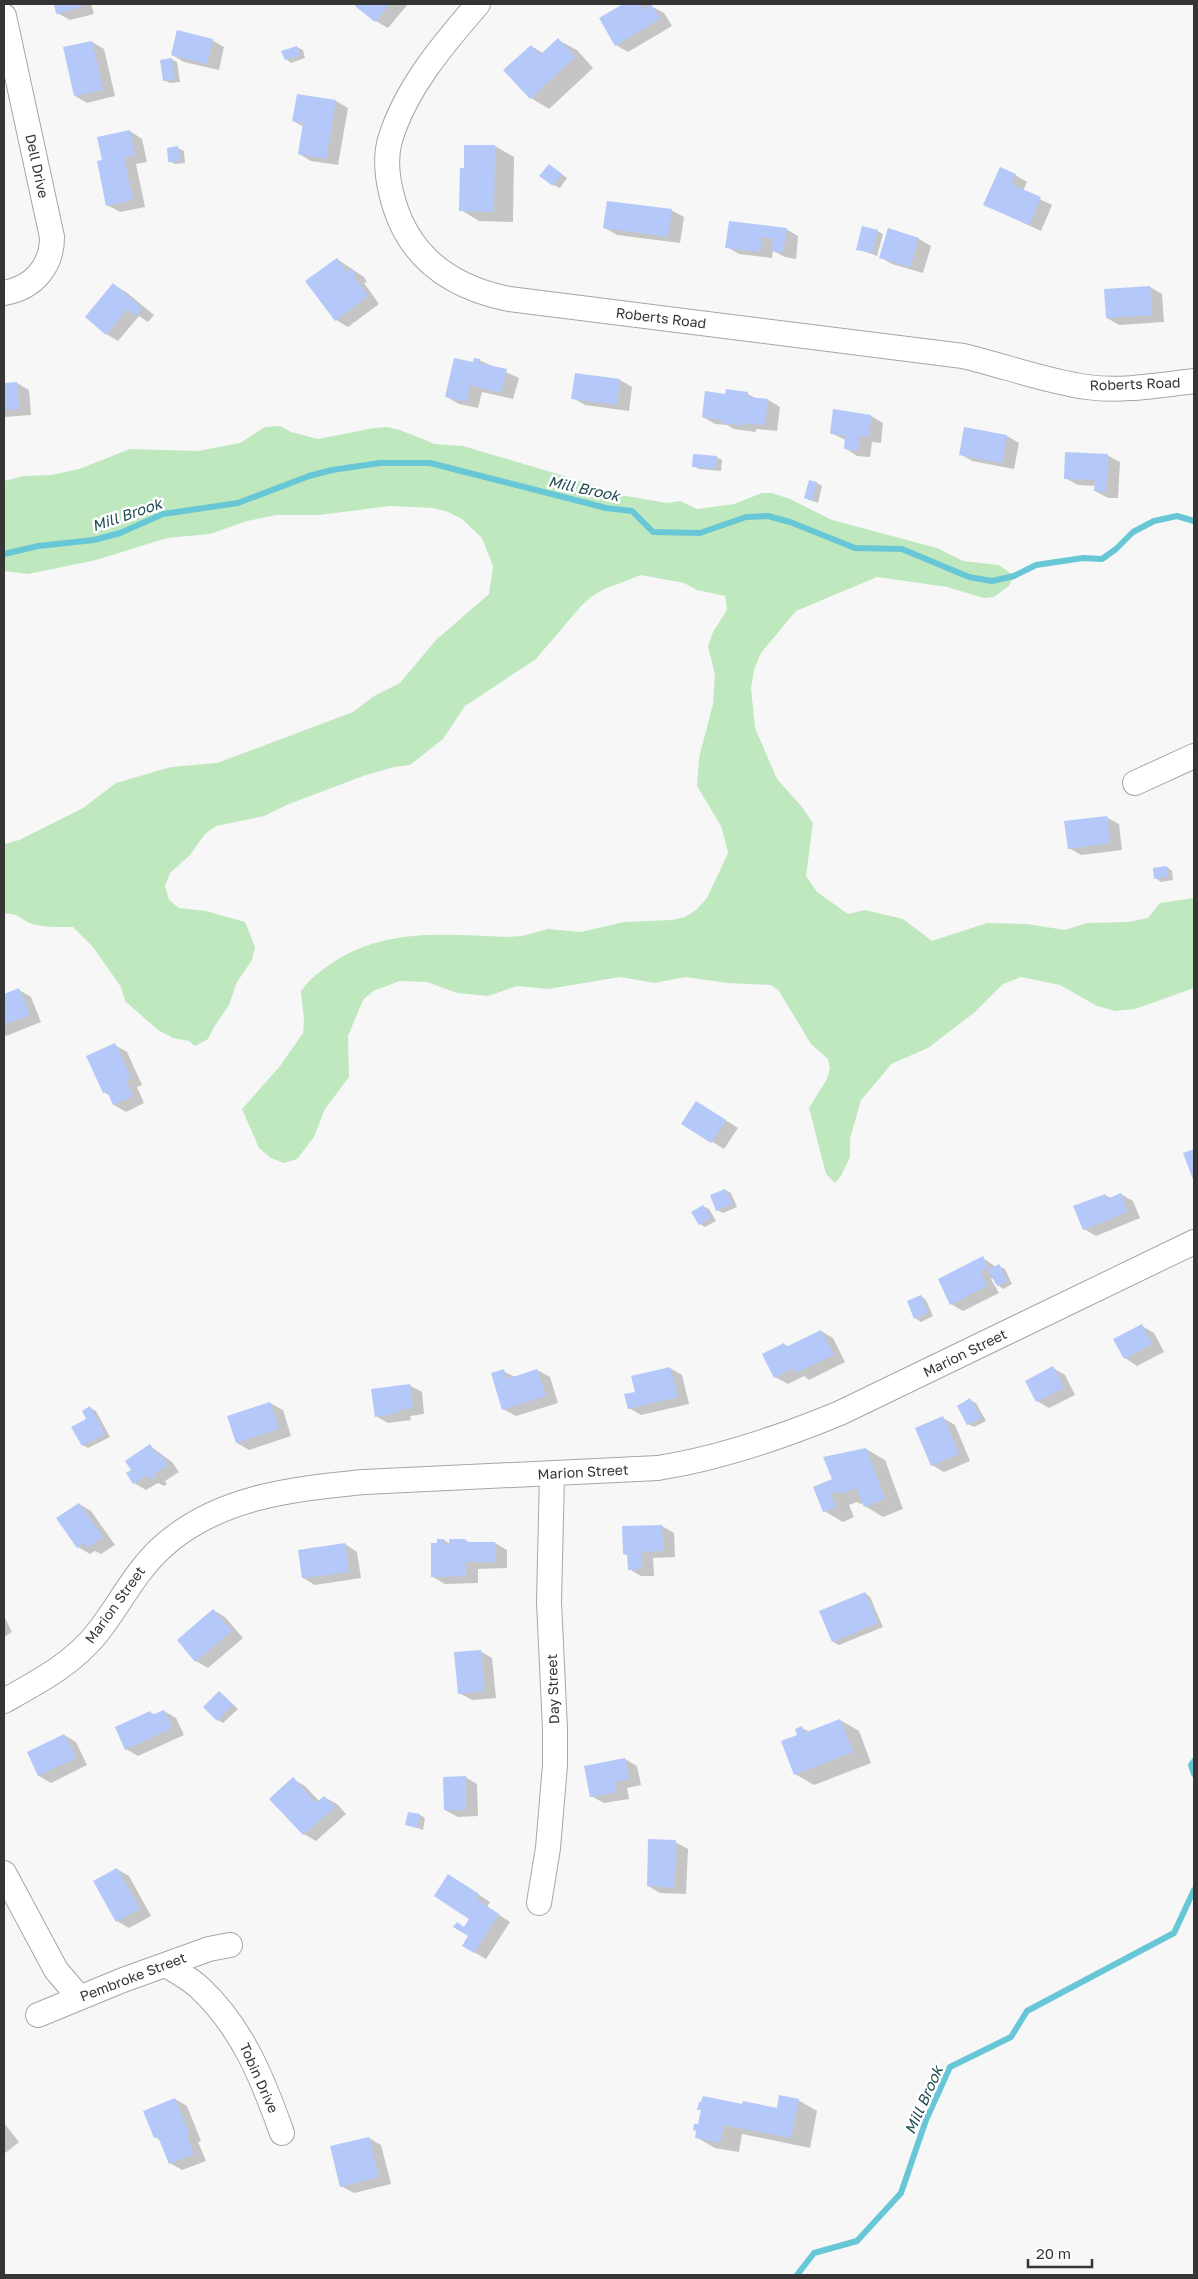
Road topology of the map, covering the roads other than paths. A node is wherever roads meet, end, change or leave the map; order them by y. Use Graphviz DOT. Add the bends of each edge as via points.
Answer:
graph roads {
  1 [pos="478,4"];
  2 [pos="4,16"];
  3 [pos="4,293"];
  4 [pos="1194,381"];
  5 [pos="1194,756"];
  6 [pos="1135,783"];
  7 [pos="1194,1242"];
  8 [pos="552,1474"];
  9 [pos="4,1701"];
  10 [pos="4,1873"];
  11 [pos="539,1903"];
  12 [pos="230,1945"];
  13 [pos="166,1965"];
  14 [pos="80,1997"];
  15 [pos="38,2015"];
  16 [pos="282,2133"];
  1 -- 4 [label="street, Roberts Road" via="441,50 409,98 394,128 387,153 387,174 404,229 428,261 461,285 509,299 963,356 1089,388"];
  2 -- 3 [label="street, Dell Drive" via="52,237 49,258 39,276 22,288"];
  5 -- 6 [label="street"];
  7 -- 8 [label="street, Marion Street" via="849,1408 781,1437 676,1465"];
  8 -- 9 [label="street, Marion Street" via="364,1482 251,1498 218,1511 160,1548 139,1571 98,1633 78,1654 54,1673"];
  8 -- 11 [label="street, Day Street" via="549,1602 555,1765 548,1848"];
  10 -- 14 [label="street" via="56,1970"];
  12 -- 13 [label="street, Pembroke Street"];
  13 -- 14 [label="street, Pembroke Street"];
  13 -- 16 [label="street, Tobin Drive" via="200,1988 236,2031 253,2058"];
  14 -- 15 [label="street, Pembroke Street"];
}
